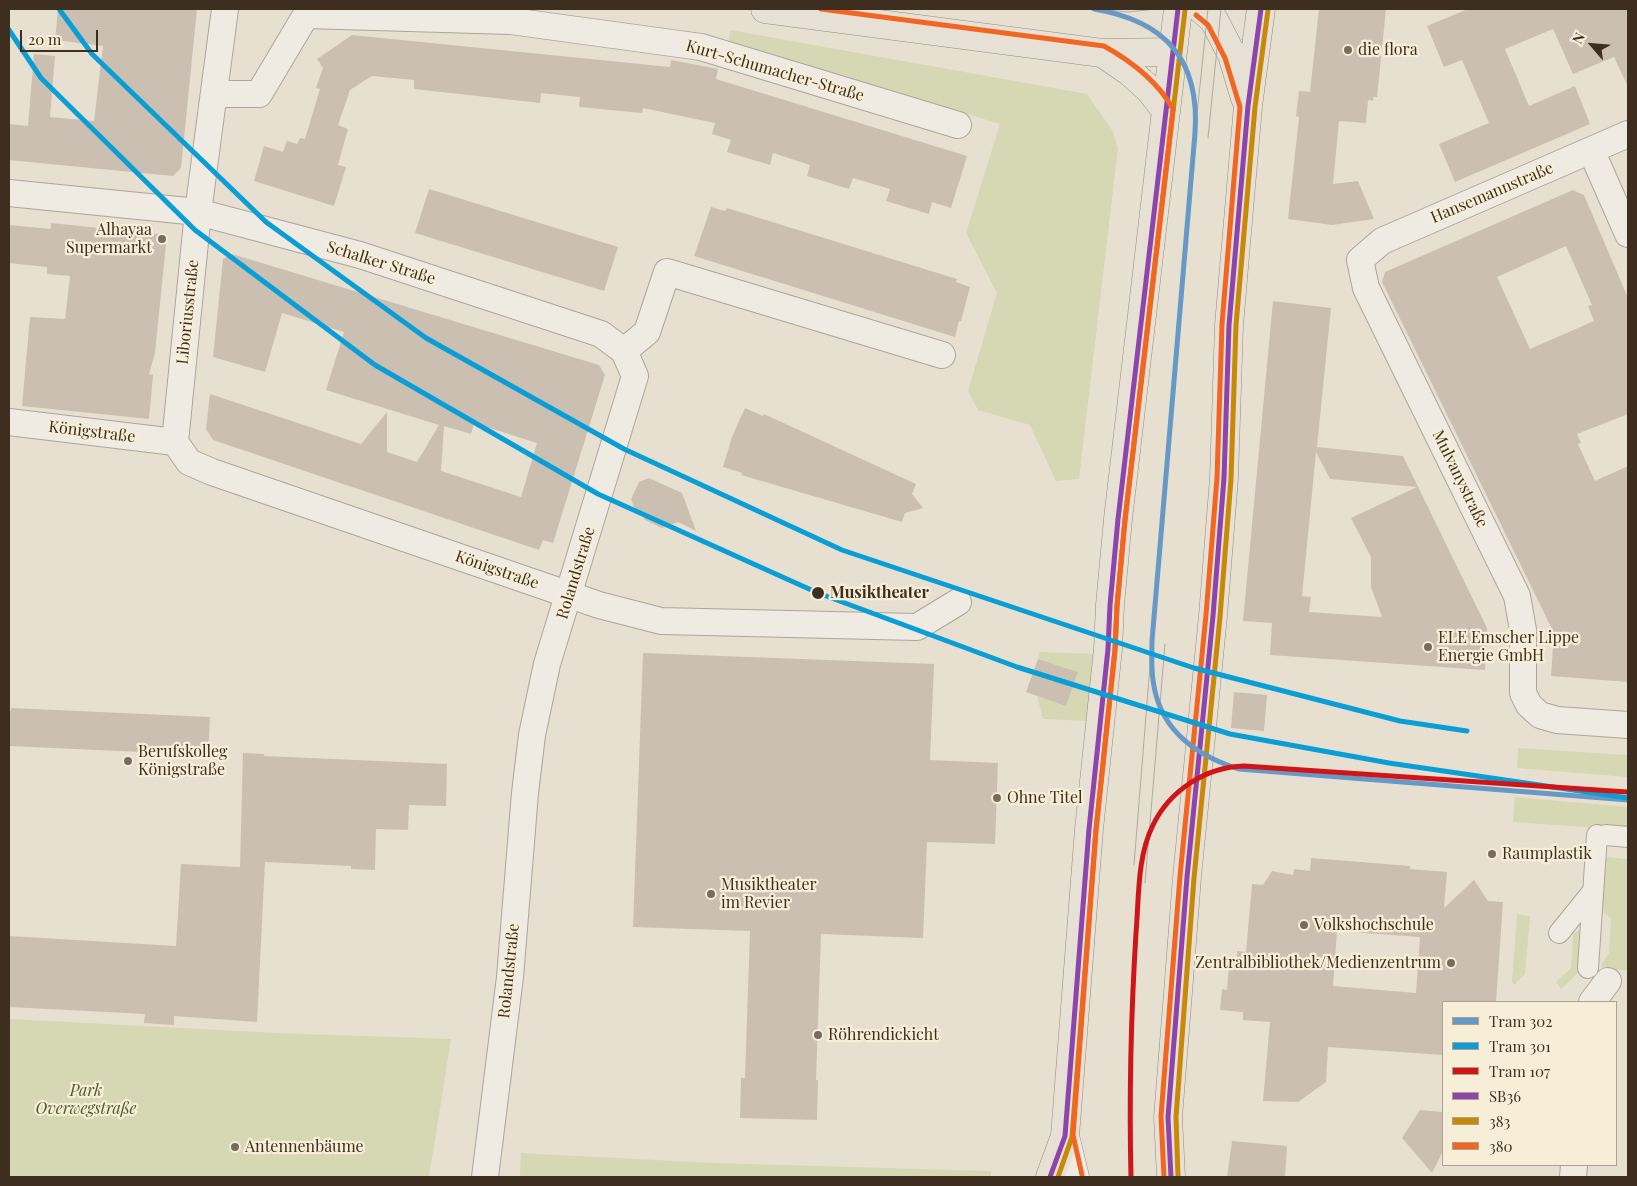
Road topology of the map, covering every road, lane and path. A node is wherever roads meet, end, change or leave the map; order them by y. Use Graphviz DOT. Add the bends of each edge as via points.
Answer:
graph roads {
  1 [pos="225,9"];
  2 [pos="764,9"];
  3 [pos="1178,9"];
  4 [pos="1261,9"];
  5 [pos="1213,12"];
  6 [pos="1172,52"];
  7 [pos="1102,53"];
  8 [pos="215,94"];
  9 [pos="1248,106"];
  10 [pos="1166,111"];
  11 [pos="958,125"];
  12 [pos="1628,134"];
  13 [pos="1591,150"];
  14 [pos="9,193"];
  15 [pos="198,212"];
  16 [pos="1628,234"];
  17 [pos="1360,260"];
  18 [pos="624,351"];
  19 [pos="942,355"];
  20 [pos="9,422"];
  21 [pos="182,452"];
  22 [pos="569,594"];
  23 [pos="958,602"];
  24 [pos="1628,726"];
  25 [pos="1628,837"];
  26 [pos="1593,891"];
  27 [pos="1559,933"];
  28 [pos="1598,975"];
  29 [pos="1592,1001"];
  30 [pos="1065,1136"];
  31 [pos="485,1177"];
  32 [pos="1050,1177"];
  33 [pos="1063,1177"];
  34 [pos="1075,1177"];
  35 [pos="1170,1177"];
  1 -- 8 [label="street, Liboriusstraße"];
  2 -- 7 [label="main road"];
  3 -- 6 [label="main road"];
  4 -- 9 [label="main road"];
  5 -- 6 [label="main road"];
  5 -- 9 [label="main road"];
  6 -- 7 [label="main road"];
  6 -- 10 [label="main road"];
  7 -- 10 [label="main road" via="1150,90"];
  8 -- 11 [label="street, Kurt-Schumacher-Straße" via="259,94 306,15 511,21 701,47"];
  8 -- 15 [label="street, Liboriusstraße"];
  9 -- 35 [label="main road" via="1230,325 1224,478 1168,1117"];
  10 -- 30 [label="main road" via="1110,605"];
  12 -- 13 [label="street, Hansemannstraße"];
  13 -- 16 [label="street"];
  13 -- 17 [label="street, Hansemannstraße" via="1382,241"];
  14 -- 15 [label="street, Schalker Straße"];
  15 -- 18 [label="street, Schalker Straße" via="370,258 601,334"];
  15 -- 21 [label="street, Liboriusstraße"];
  17 -- 24 [label="street, Mulvanystraße" via="1366,288 1517,596 1523,630 1523,692 1529,706 1540,715 1558,720"];
  18 -- 19 [label="street" via="647,332 667,272"];
  18 -- 22 [label="street, Rolandstraße" via="635,376"];
  20 -- 21 [label="street, Königstraße"];
  21 -- 22 [label="street, Königstraße" via="212,472"];
  22 -- 23 [label="street, Königstraße" via="661,621 918,627"];
  22 -- 31 [label="street, Rolandstraße" via="547,664 532,734 510,977"];
  25 -- 26 [label="street" via="1602,835"];
  26 -- 27 [label="street"];
  26 -- 28 [label="street"];
  28 -- 29 [label="street"];
  30 -- 32 [label="main road"];
  30 -- 33 [label="main road"];
  30 -- 34 [label="main road"];
}
